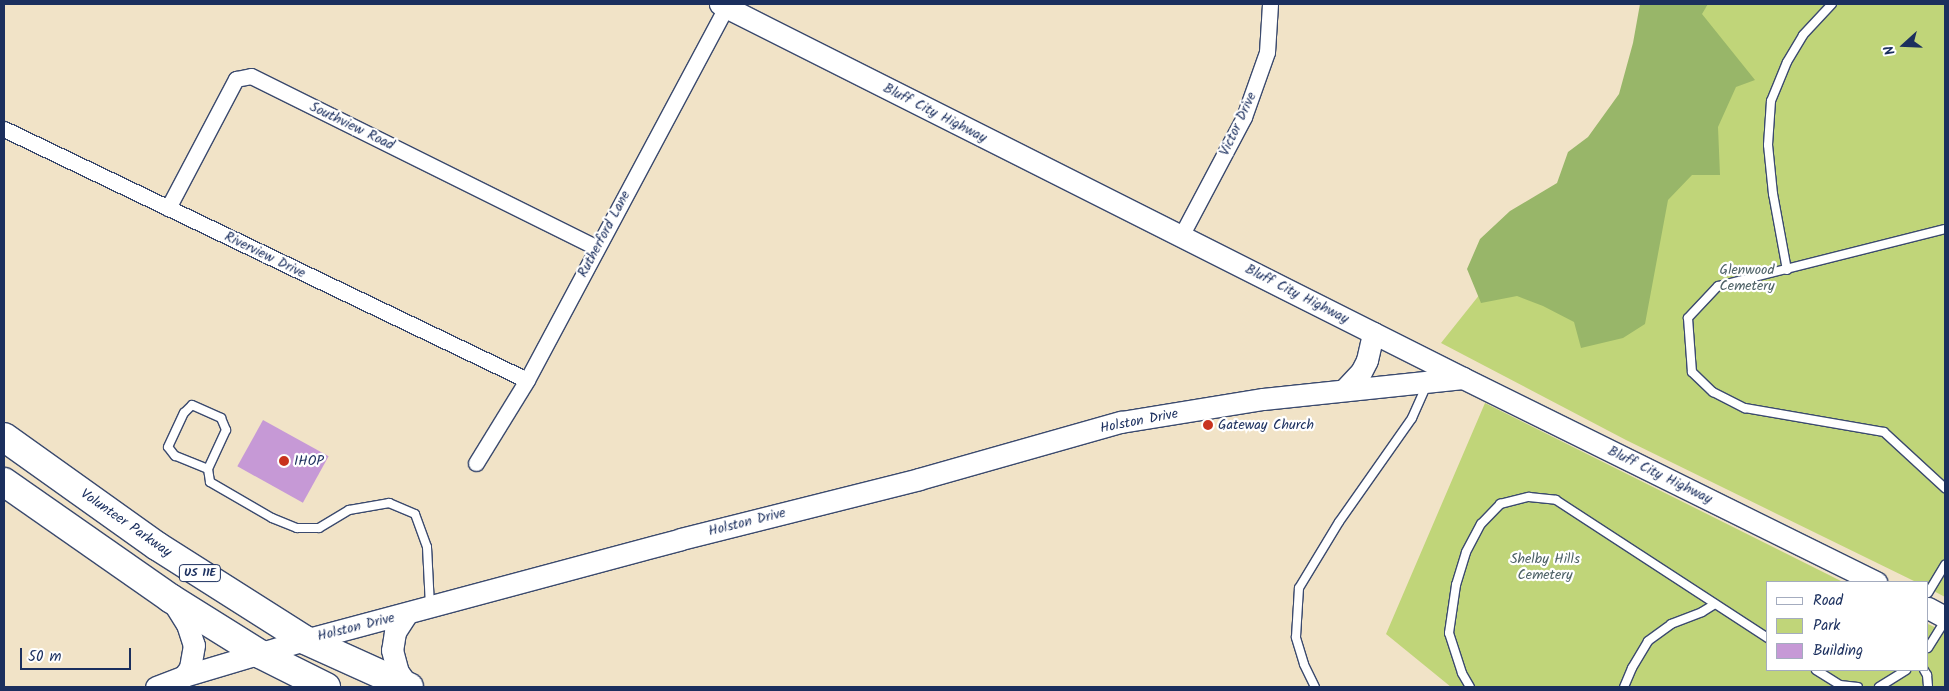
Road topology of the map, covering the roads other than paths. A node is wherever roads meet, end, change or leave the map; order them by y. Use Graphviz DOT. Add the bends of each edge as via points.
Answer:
graph roads {
  1 [pos="1270,4"];
  2 [pos="1832,4"];
  3 [pos="725,5"];
  4 [pos="4,130"];
  5 [pos="168,208"];
  6 [pos="1945,229"];
  7 [pos="1181,236"];
  8 [pos="597,248"];
  9 [pos="1787,270"];
  10 [pos="1373,332"];
  11 [pos="1463,378"];
  12 [pos="527,380"];
  13 [pos="1429,381"];
  14 [pos="1345,389"];
  15 [pos="4,438"];
  16 [pos="476,463"];
  17 [pos="208,469"];
  18 [pos="4,482"];
  19 [pos="1945,488"];
  20 [pos="1945,565"];
  21 [pos="1874,581"];
  22 [pos="1929,591"];
  23 [pos="170,598"];
  24 [pos="1715,604"];
  25 [pos="430,608"];
  26 [pos="1929,609"];
  27 [pos="406,614"];
  28 [pos="1945,617"];
  29 [pos="1945,621"];
  30 [pos="1766,637"];
  31 [pos="305,640"];
  32 [pos="1929,646"];
  33 [pos="260,654"];
  34 [pos="1818,671"];
  35 [pos="1904,671"];
  36 [pos="1925,671"];
  37 [pos="184,676"];
  38 [pos="1841,686"];
  39 [pos="156,687"];
  40 [pos="326,687"];
  41 [pos="409,687"];
  42 [pos="1314,687"];
  43 [pos="1470,687"];
  44 [pos="1624,687"];
  45 [pos="1858,687"];
  46 [pos="1879,687"];
  47 [pos="1928,687"];
  1 -- 7 [label="street, Victor Drive" via="1267,52 1244,117"];
  2 -- 9 [label="lane" via="1803,35 1787,62 1771,101 1768,145"];
  3 -- 7 [label="street, Bluff City Highway"];
  3 -- 8 [label="street, Rutherford Lane"];
  4 -- 5 [label="street, Riverview Drive"];
  5 -- 8 [label="street, Southview Road" via="236,79 250,76"];
  5 -- 12 [label="street, Riverview Drive"];
  6 -- 9 [label="lane"];
  7 -- 10 [label="street, Bluff City Highway"];
  8 -- 12 [label="street, Rutherford Lane"];
  9 -- 19 [label="lane" via="1718,286 1688,318 1692,372 1713,392 1745,408 1884,432"];
  10 -- 11 [label="street, Bluff City Highway"];
  10 -- 14 [label="street" via="1367,360"];
  11 -- 13 [label="street, Holston Drive"];
  11 -- 21 [label="street, Bluff City Highway"];
  12 -- 16 [label="street, Rutherford Lane"];
  13 -- 14 [label="street, Holston Drive"];
  13 -- 42 [label="lane" via="1412,418 1339,522 1300,588 1296,637"];
  14 -- 25 [label="street, Holston Drive" via="1121,422 919,479 681,539"];
  15 -- 31 [label="highway, Volunteer Parkway / US 11E" via="157,546"];
  17 -- 17 [label="lane" via="226,430 221,418 192,406 184,413 168,447 175,456"];
  17 -- 25 [label="lane" via="210,482 272,518 297,528 319,528 349,510 389,503 415,514 427,548"];
  18 -- 23 [label="highway, US 11E"];
  20 -- 22 [label="lane"];
  23 -- 33 [label="highway, US 11E"];
  23 -- 37 [label="street" via="188,624 194,645 190,668"];
  24 -- 30 [label="lane"];
  24 -- 43 [label="lane" via="1556,500 1529,497 1500,504 1481,524 1466,552 1456,585 1449,633"];
  24 -- 44 [label="lane" via="1671,624 1648,641"];
  25 -- 27 [label="street, Holston Drive"];
  26 -- 28 [label="street"];
  27 -- 31 [label="street, Holston Drive"];
  27 -- 41 [label="street" via="395,632 392,650 398,672"];
  29 -- 32 [label="lane"];
  31 -- 33 [label="street, Holston Drive"];
  31 -- 41 [label="highway, Volunteer Parkway / US 11E"];
  33 -- 37 [label="street, Holston Drive"];
  33 -- 40 [label="highway, US 11E"];
  34 -- 38 [label="lane"];
  35 -- 46 [label="lane"];
  36 -- 47 [label="lane"];
  37 -- 39 [label="street, Holston Drive"];
  38 -- 45 [label="lane"];
}
